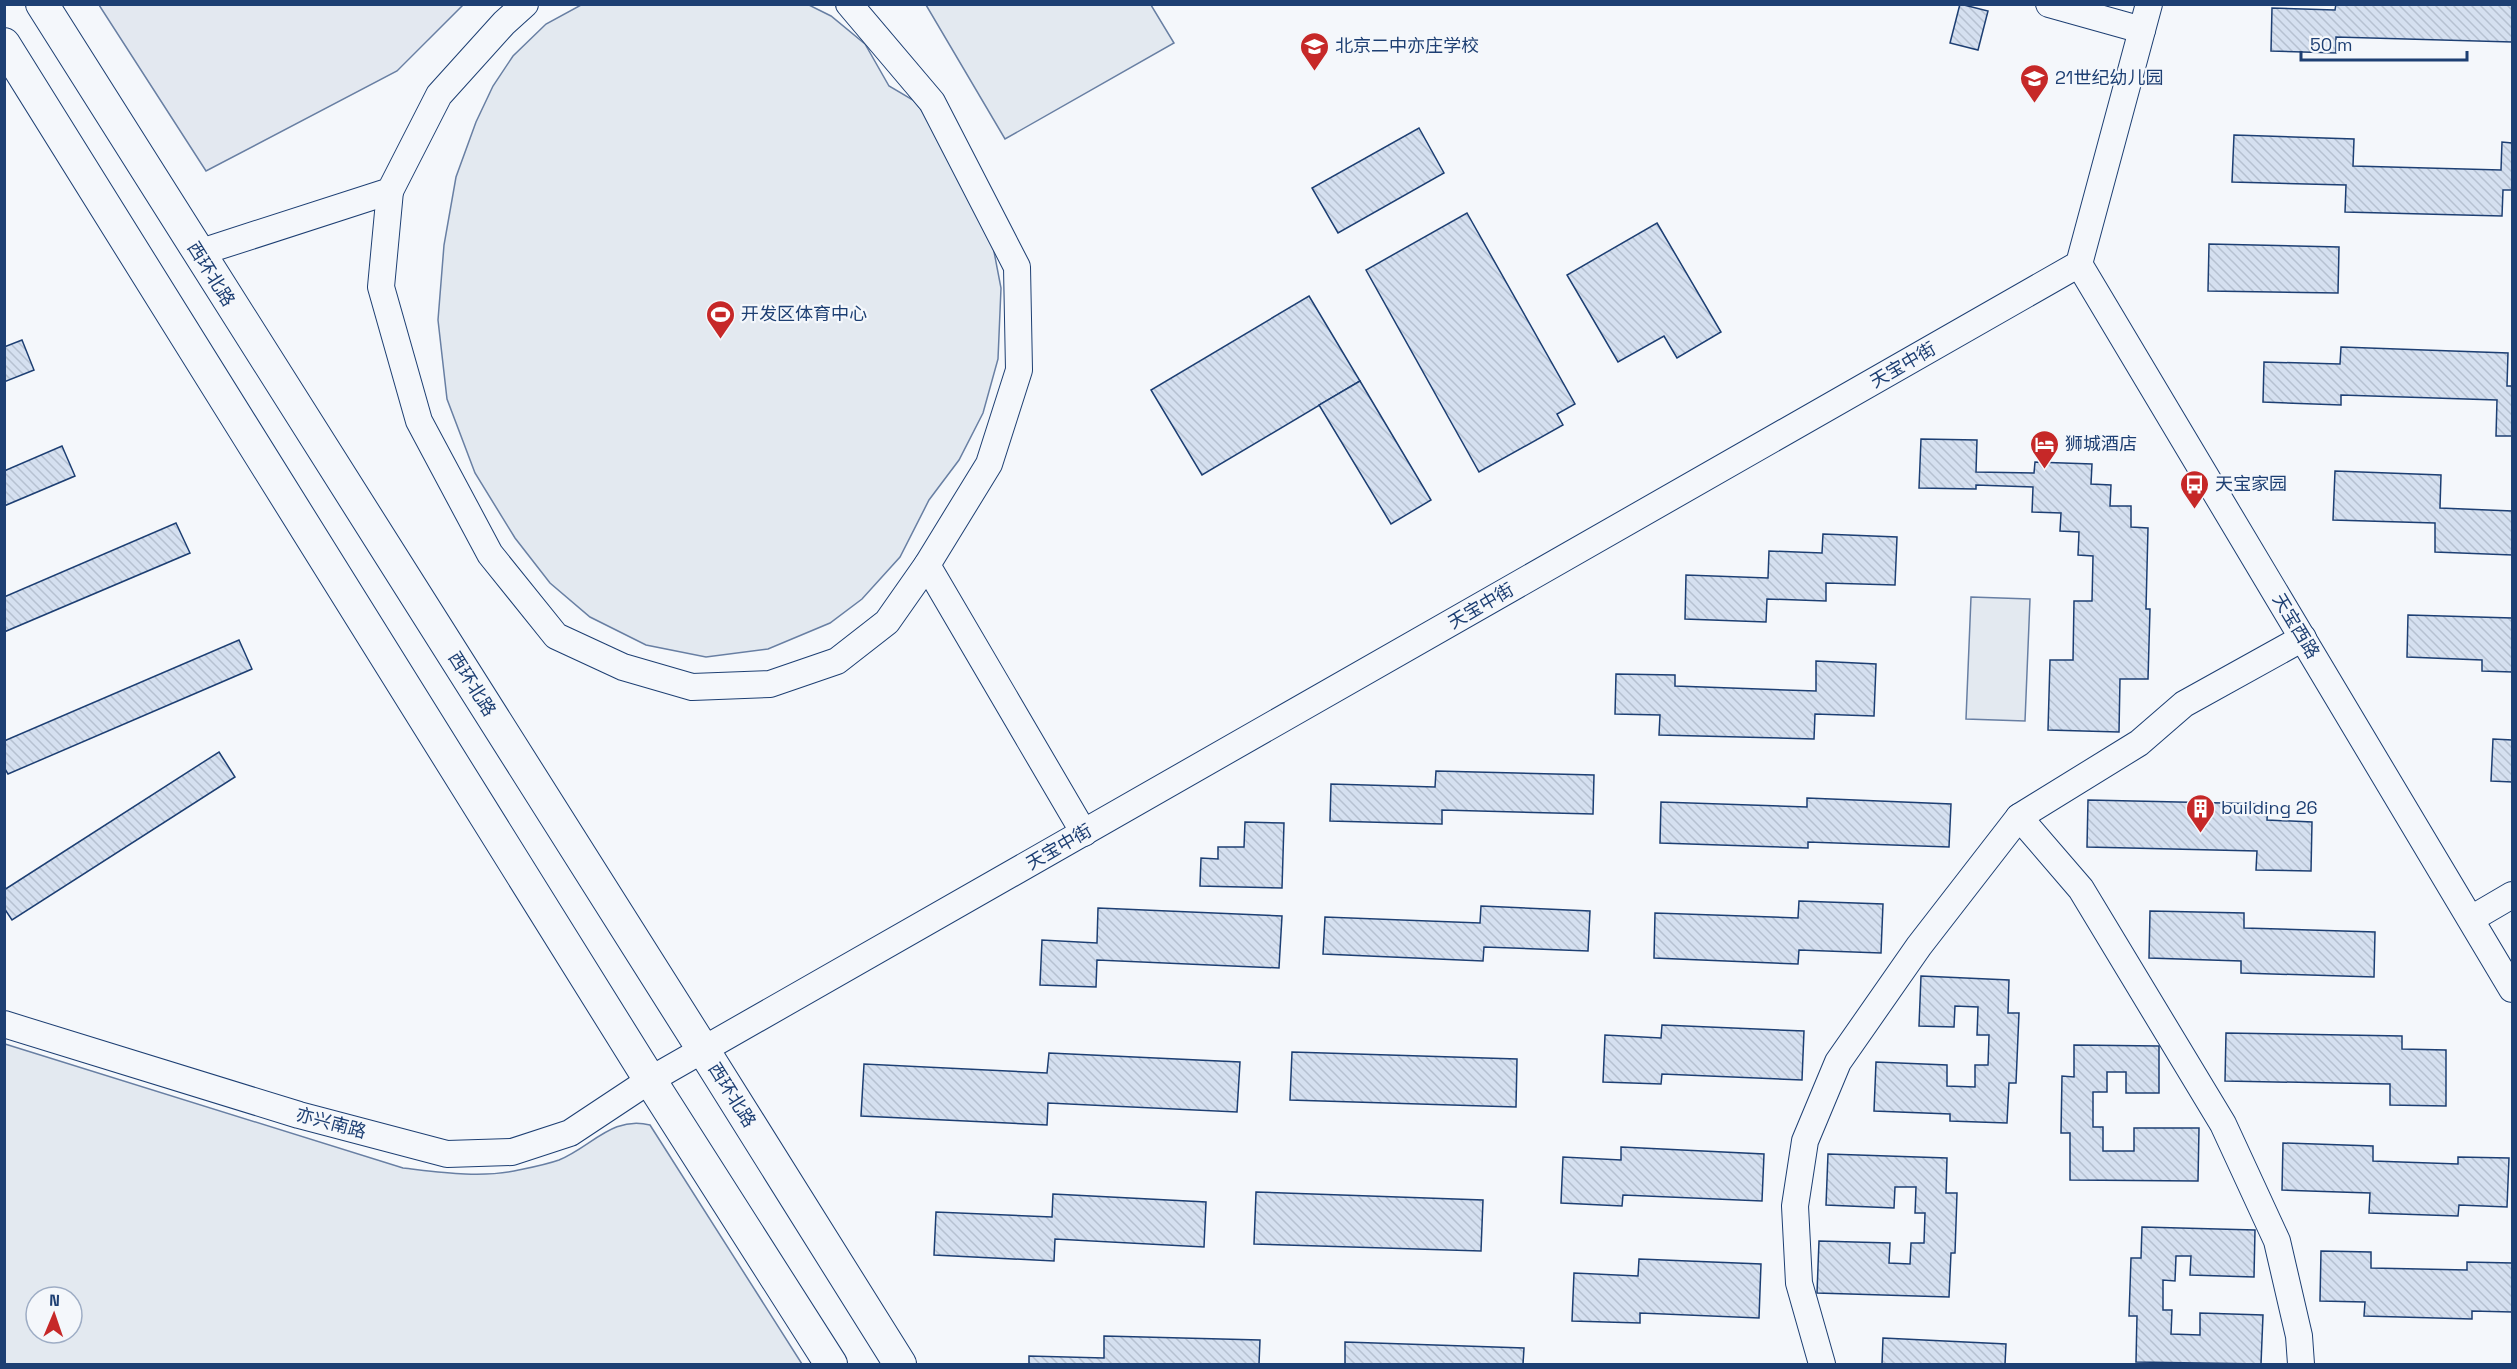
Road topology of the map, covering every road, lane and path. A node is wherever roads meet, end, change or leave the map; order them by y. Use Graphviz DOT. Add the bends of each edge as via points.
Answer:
graph roads {
  1 [pos="42,4"];
  2 [pos="525,4"];
  3 [pos="849,4"];
  4 [pos="2049,4"];
  5 [pos="2149,4"];
  6 [pos="2142,30"];
  7 [pos="4,44"];
  8 [pos="390,191"];
  9 [pos="198,253"];
  10 [pos="2079,264"];
  11 [pos="927,565"];
  12 [pos="2303,638"];
  13 [pos="2019,816"];
  14 [pos="1084,833"];
  15 [pos="2512,895"];
  16 [pos="2471,919"];
  17 [pos="2512,989"];
  18 [pos="4,1024"];
  19 [pos="704,1051"];
  20 [pos="650,1080"];
  21 [pos="831,1365"];
  22 [pos="900,1365"];
  23 [pos="1822,1365"];
  24 [pos="2301,1365"];
  1 -- 9 [label="main road, 西环北路"];
  2 -- 8 [label="street" via="439,96"];
  3 -- 11 [label="street" via="932,102 1017,267 1019,370 990,464"];
  4 -- 6 [label="street"];
  5 -- 6 [label="street"];
  6 -- 10 [label="street"];
  7 -- 20 [label="main road"];
  8 -- 9 [label="street"];
  8 -- 11 [label="street" via="381,286 419,421 490,554 556,636 623,667 692,687 770,684 837,661 887,622"];
  9 -- 19 [label="main road, 西环北路"];
  10 -- 12 [label="street, 天宝西路"];
  10 -- 14 [label="street, 天宝中街"];
  11 -- 14 [label="street"];
  12 -- 13 [label="street" via="2184,704 2139,743"];
  12 -- 16 [label="street, 天宝西路"];
  13 -- 23 [label="street" via="1919,946 1838,1062 1805,1141 1795,1206 1799,1283"];
  13 -- 24 [label="street" via="2081,889 2223,1124 2277,1241 2299,1336"];
  14 -- 19 [label="street, 天宝中街"];
  15 -- 16 [label="street"];
  16 -- 17 [label="street, 天宝西路"];
  18 -- 20 [label="street, 亦兴南路" via="299,1115 447,1154 512,1152 570,1133"];
  19 -- 20 [label="street, 天宝中街"];
  19 -- 22 [label="main road, 西环北路"];
  20 -- 21 [label="main road"];
}
